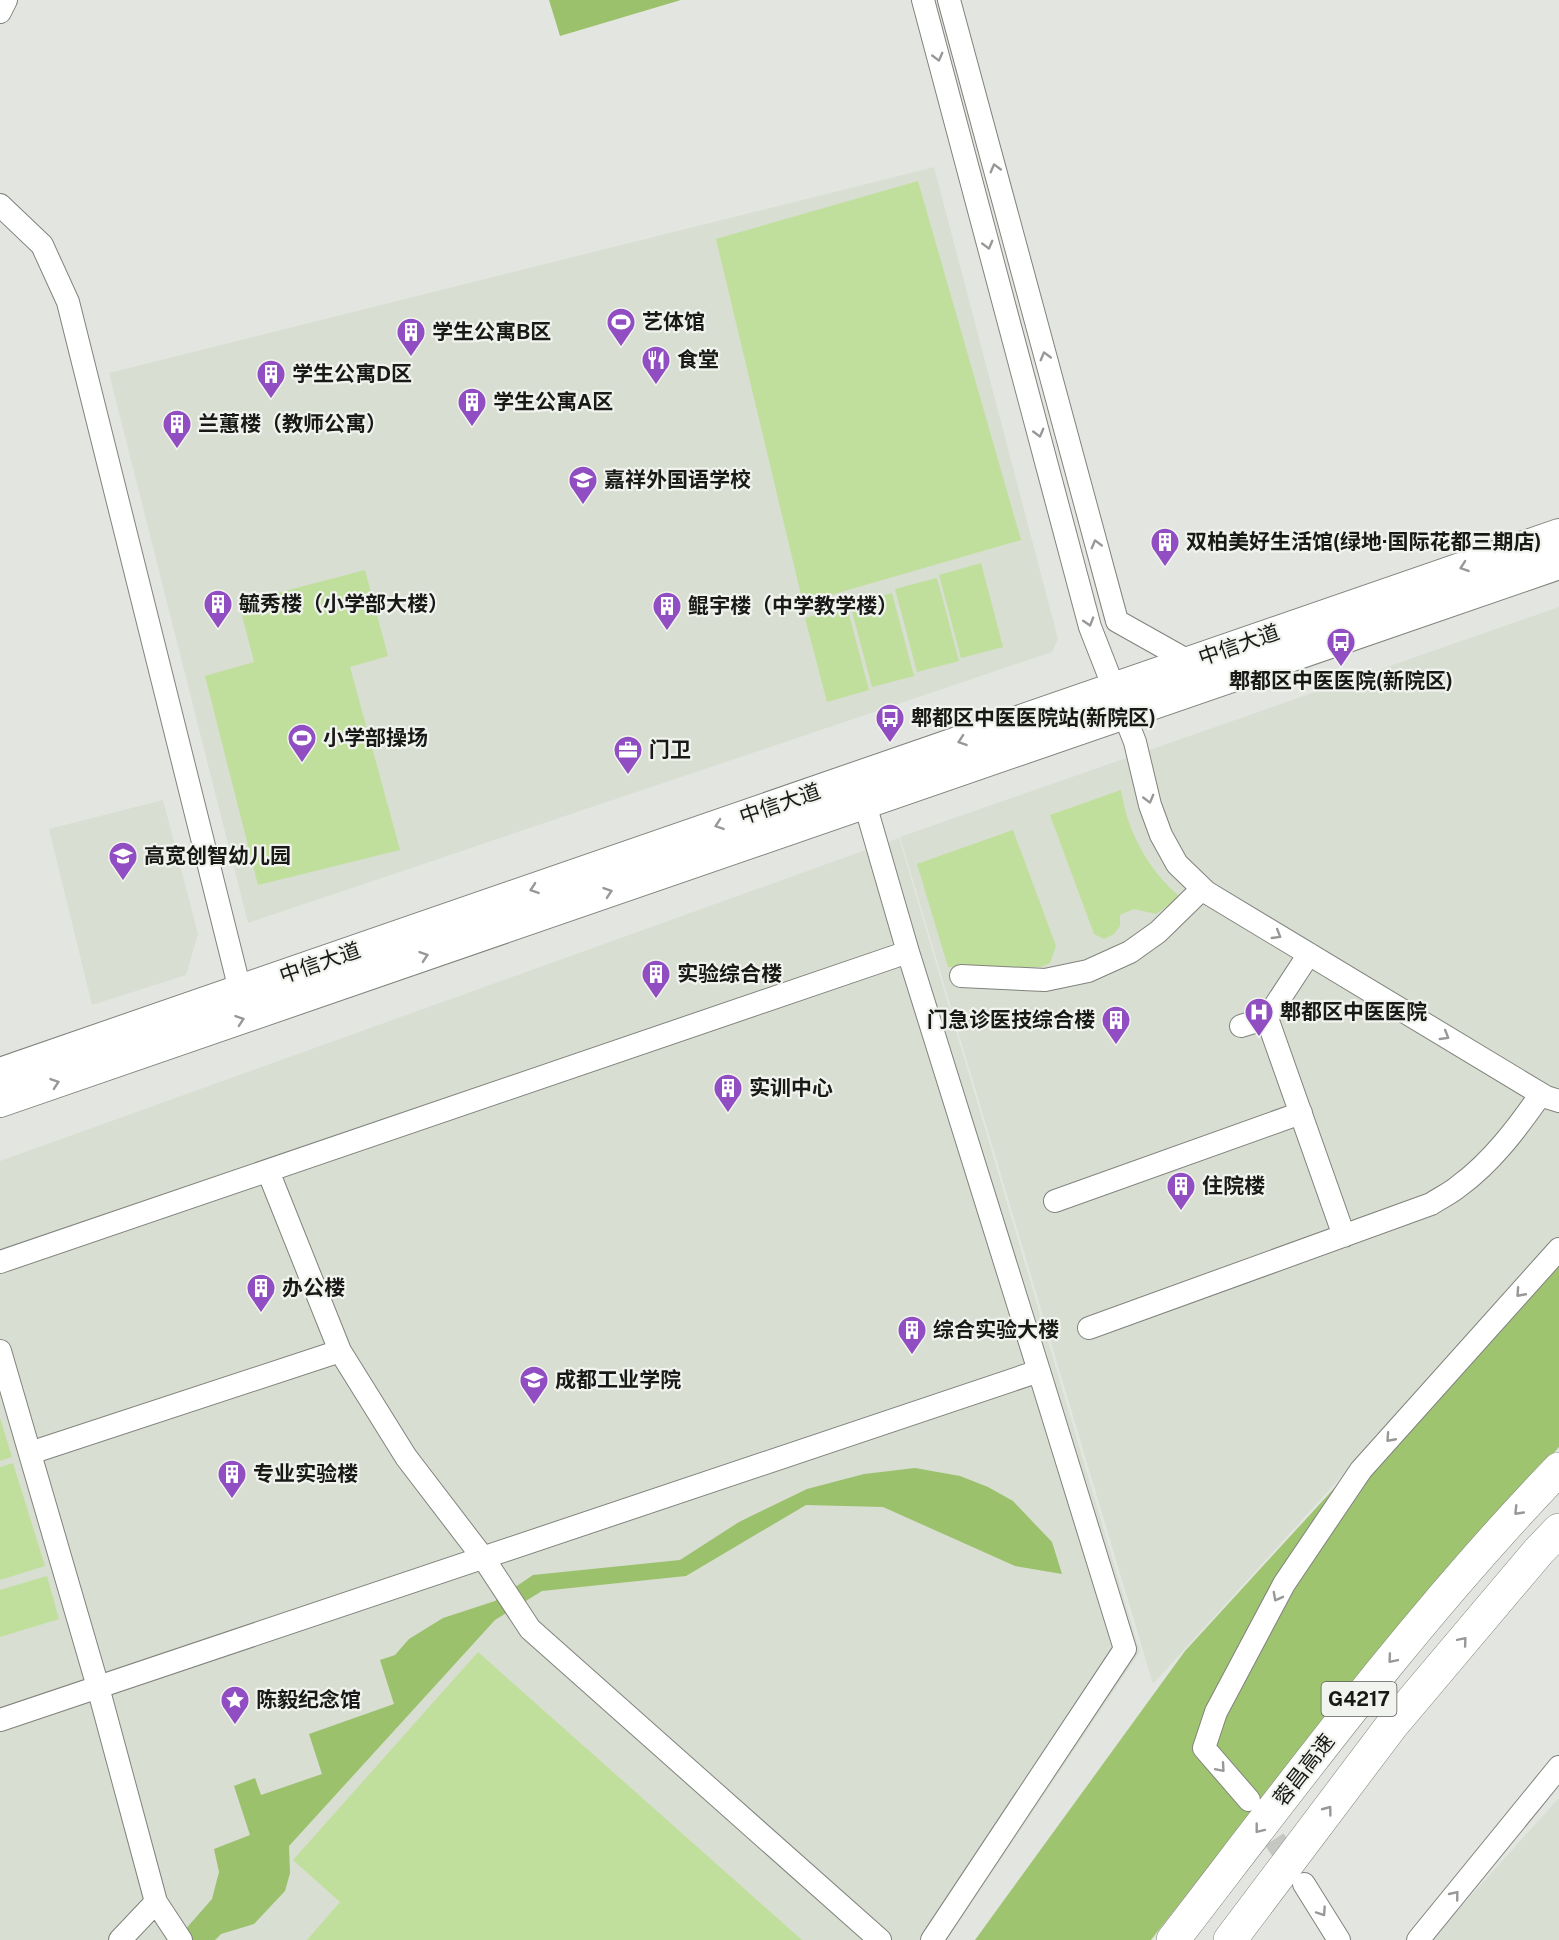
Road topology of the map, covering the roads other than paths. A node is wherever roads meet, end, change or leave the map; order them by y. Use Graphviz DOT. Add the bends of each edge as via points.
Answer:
graph roads {
  1 [pos="6,0"];
  2 [pos="923,0"];
  3 [pos="949,0"];
  4 [pos="0,12"];
  5 [pos="0,205"];
  6 [pos="1559,534"];
  7 [pos="1559,564"];
  8 [pos="1190,662"];
  9 [pos="1119,701"];
  10 [pos="865,804"];
  11 [pos="1202,889"];
  12 [pos="908,952"];
  13 [pos="1309,954"];
  14 [pos="961,976"];
  15 [pos="240,990"];
  16 [pos="1267,1018"];
  17 [pos="1241,1026"];
  18 [pos="0,1073"];
  19 [pos="1550,1098"];
  20 [pos="0,1102"];
  21 [pos="1301,1113"];
  22 [pos="268,1171"];
  23 [pos="1055,1201"];
  24 [pos="1344,1236"];
  25 [pos="1559,1249"];
  26 [pos="0,1262"];
  27 [pos="1089,1328"];
  28 [pos="0,1350"];
  29 [pos="340,1351"];
  30 [pos="1039,1371"];
  31 [pos="30,1453"];
  32 [pos="1559,1469"];
  33 [pos="1559,1530"];
  34 [pos="484,1559"];
  35 [pos="98,1688"];
  36 [pos="0,1720"];
  37 [pos="1559,1767"];
  38 [pos="1249,1800"];
  39 [pos="1304,1884"];
  40 [pos="160,1908"];
  41 [pos="120,1940"];
  42 [pos="181,1940"];
  43 [pos="880,1940"];
  44 [pos="932,1940"];
  45 [pos="1173,1940"];
  46 [pos="1230,1940"];
  47 [pos="1339,1940"];
  48 [pos="1418,1940"];
  1 -- 4 [label="street"];
  2 -- 9 [label="street, one-way" via="1090,627"];
  8 -- 3 [label="street, one-way" via="1117,621"];
  5 -- 15 [label="street" via="42,245 68,302"];
  6 -- 8 [label="main road, 中信大道, one-way"];
  7 -- 9 [label="main road, 中信大道"];
  8 -- 9 [label="main road, 中信大道"];
  9 -- 10 [label="main road, 中信大道"];
  9 -- 11 [label="street, one-way" via="1135,742 1161,835 1177,864"];
  9 -- 15 [label="main road, 中信大道, one-way"];
  10 -- 12 [label="street"];
  20 -- 10 [label="main road, 中信大道, one-way"];
  11 -- 13 [label="street, one-way"];
  11 -- 14 [label="street" via="1158,932 1130,952 1088,971 1046,980"];
  12 -- 22 [label="street"];
  12 -- 30 [label="street"];
  13 -- 16 [label="street"];
  13 -- 19 [label="street, one-way"];
  15 -- 18 [label="main road, 中信大道"];
  16 -- 17 [label="street"];
  16 -- 21 [label="street"];
  19 -- 24 [label="street" via="1525,1117 1492,1157 1459,1187 1431,1204"];
  21 -- 23 [label="street"];
  21 -- 24 [label="street"];
  22 -- 26 [label="street"];
  22 -- 29 [label="street"];
  24 -- 27 [label="street"];
  25 -- 38 [label="street, one-way" via="1361,1470 1284,1584 1216,1712 1204,1748"];
  28 -- 31 [label="street"];
  29 -- 31 [label="street"];
  29 -- 34 [label="street" via="405,1457"];
  30 -- 34 [label="street"];
  30 -- 44 [label="street" via="1125,1649"];
  31 -- 35 [label="street"];
  32 -- 45 [label="highway, 蓉昌高速 / G4217, one-way" via="1503,1527 1359,1699"];
  46 -- 33 [label="highway, 蓉昌高速 / G4217, one-way" via="1392,1725"];
  34 -- 35 [label="street"];
  34 -- 43 [label="street" via="530,1629"];
  35 -- 36 [label="street"];
  35 -- 40 [label="street"];
  48 -- 37 [label="street, one-way"];
  39 -- 47 [label="street, one-way"];
  40 -- 41 [label="street"];
  40 -- 42 [label="street"];
}
